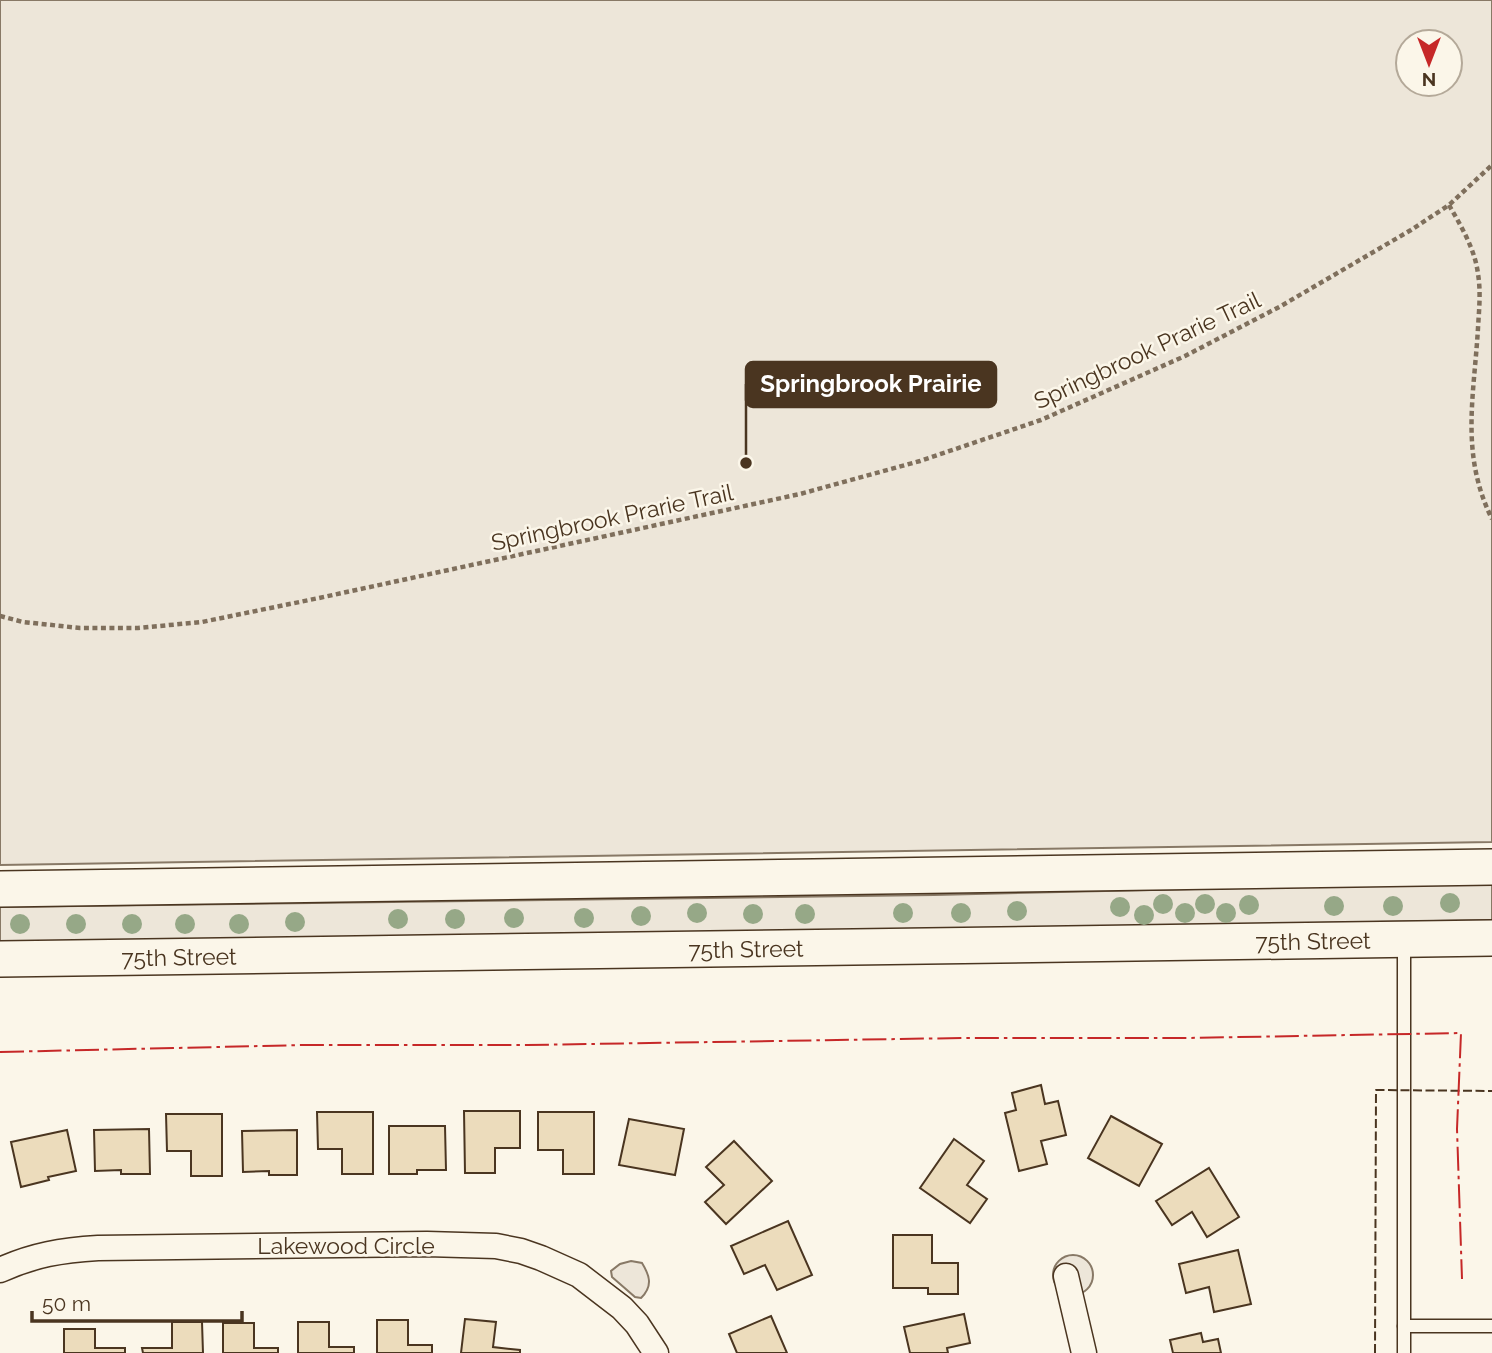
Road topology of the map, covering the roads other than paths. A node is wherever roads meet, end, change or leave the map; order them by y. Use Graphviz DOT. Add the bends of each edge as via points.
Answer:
graph roads {
  1 [pos="1492,867"];
  2 [pos="0,888"];
  3 [pos="1492,938"];
  4 [pos="1404,940"];
  5 [pos="0,959"];
  6 [pos="0,1270"];
  7 [pos="1066,1276"];
  8 [pos="1404,1326"];
  9 [pos="1492,1326"];
  10 [pos="656,1353"];
  11 [pos="1084,1353"];
  12 [pos="1404,1353"];
  1 -- 2 [label="main road"];
  3 -- 4 [label="main road, 75th Street"];
  4 -- 5 [label="main road, 75th Street"];
  4 -- 8 [label="lane"];
  6 -- 10 [label="street, Lakewood Circle" via="38,1255 98,1248 496,1247 531,1255 579,1275 622,1308"];
  7 -- 11 [label="street"];
  8 -- 9 [label="lane"];
  8 -- 12 [label="lane"];
}
